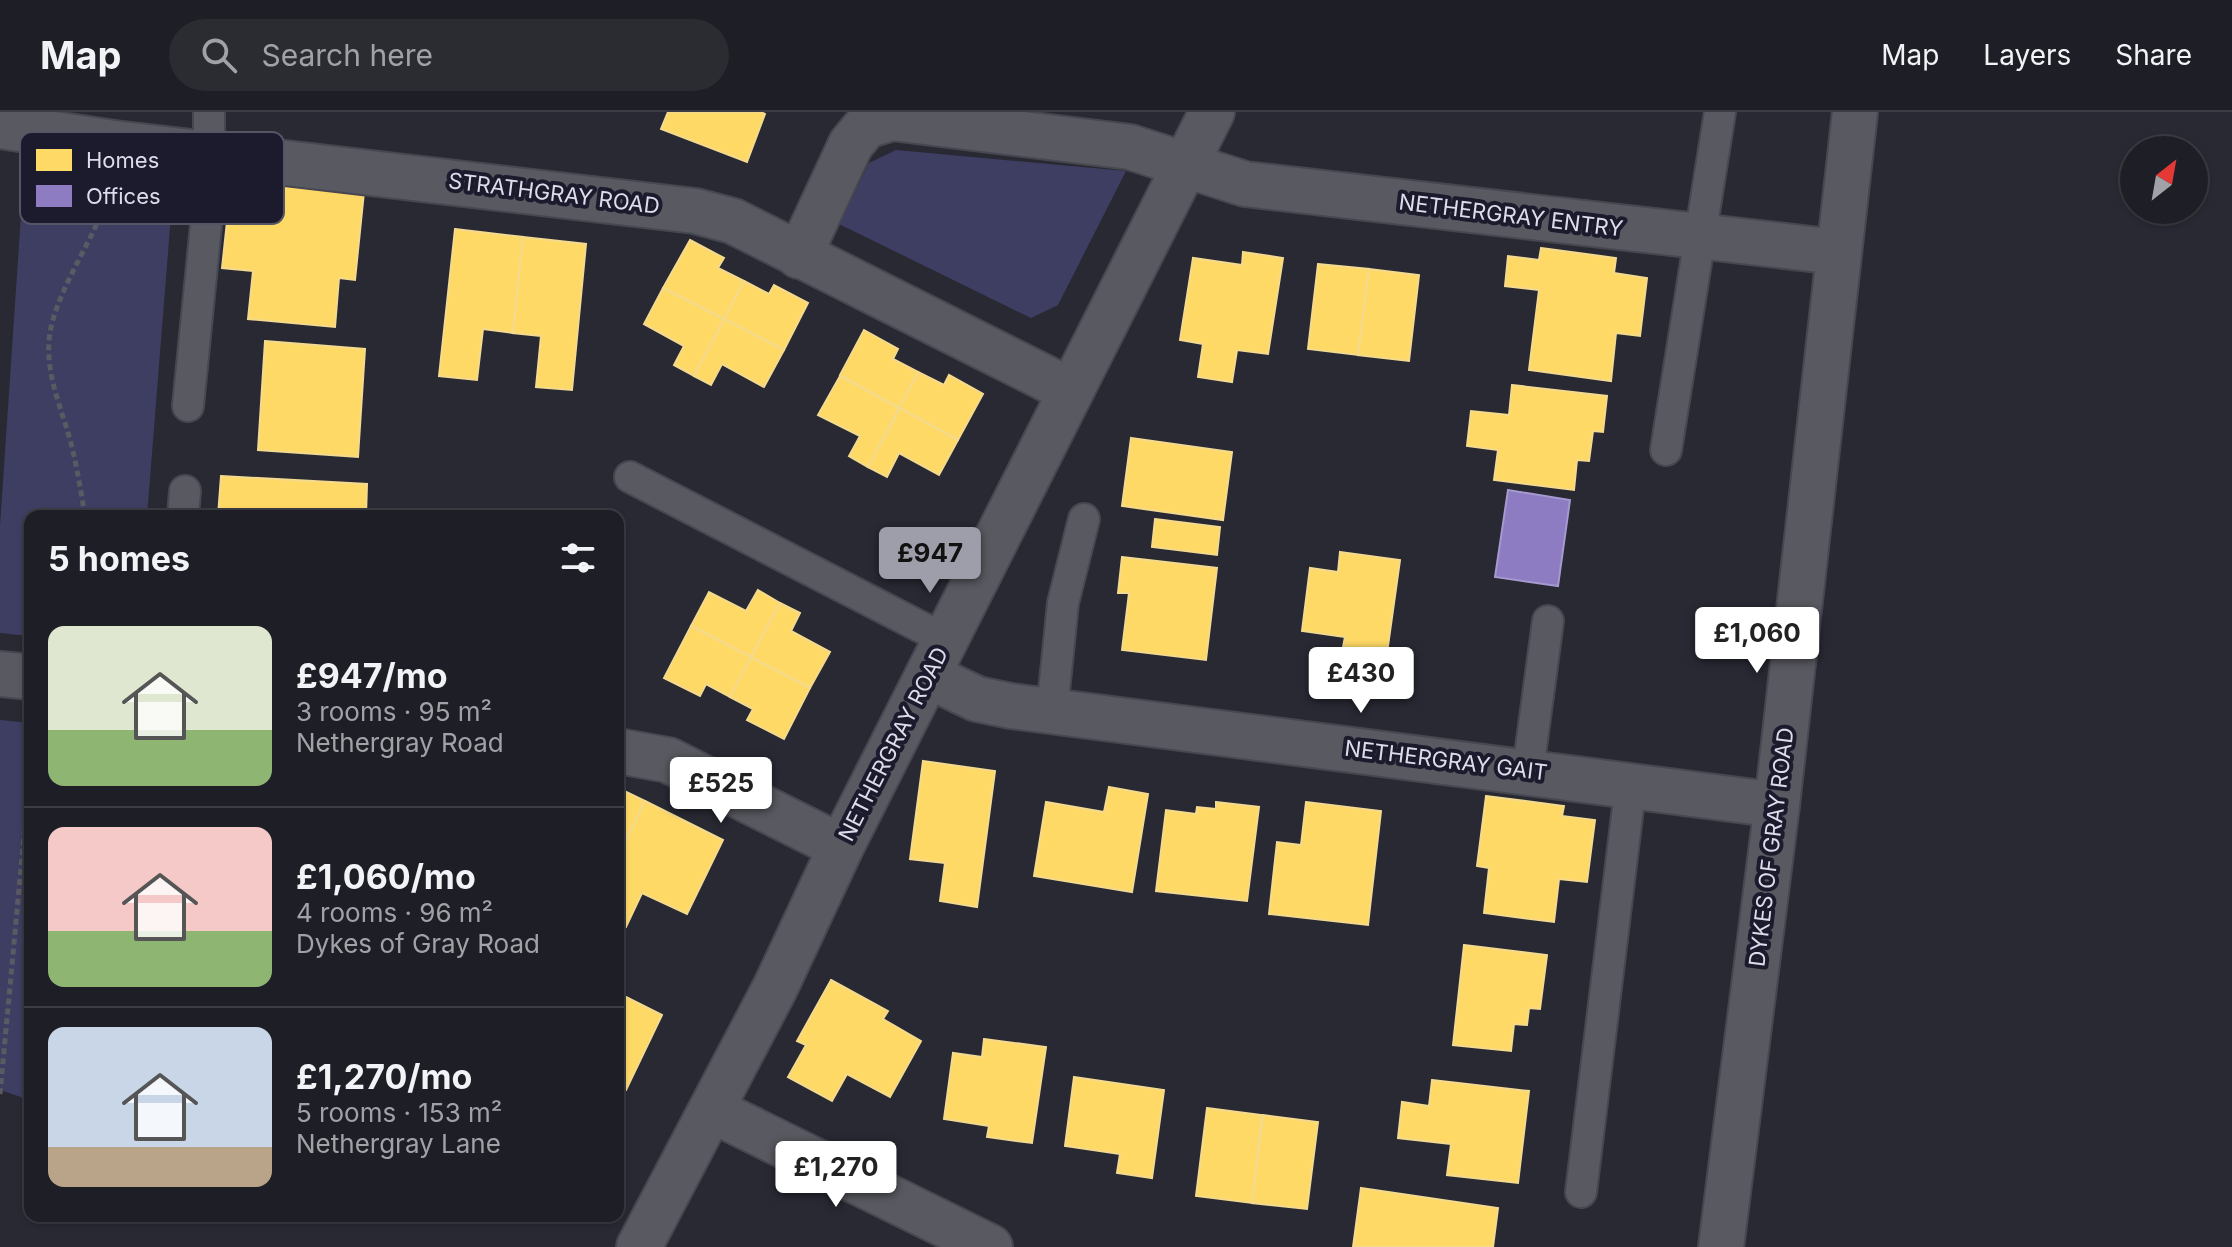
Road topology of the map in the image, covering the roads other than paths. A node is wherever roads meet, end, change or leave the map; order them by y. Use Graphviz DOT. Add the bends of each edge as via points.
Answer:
graph roads {
  1 [pos="1212,112"];
  2 [pos="1720,112"];
  3 [pos="1855,112"];
  4 [pos="0,126"];
  5 [pos="40,132"];
  6 [pos="284,144"];
  7 [pos="1187,166"];
  8 [pos="206,224"];
  9 [pos="1700,237"];
  10 [pos="1837,252"];
  11 [pos="799,256"];
  12 [pos="1069,390"];
  13 [pos="188,406"];
  14 [pos="1666,450"];
  15 [pos="630,477"];
  16 [pos="1084,519"];
  17 [pos="1548,621"];
  18 [pos="937,658"];
  19 [pos="0,674"];
  20 [pos="24,676"];
  21 [pos="1052,711"];
  22 [pos="624,752"];
  23 [pos="1528,770"];
  24 [pos="1631,783"];
  25 [pos="1777,805"];
  26 [pos="841,847"];
  27 [pos="712,1110"];
  28 [pos="1581,1192"];
  29 [pos="639,1247"];
  30 [pos="990,1247"];
  31 [pos="1721,1247"];
  1 -- 7 [label="street, NETHERGRAY ROAD"];
  2 -- 9 [label="lane"];
  3 -- 10 [label="street, DYKES OF GRAY ROAD"];
  4 -- 5 [label="street, STRATHGRAY ROAD"];
  6 -- 11 [label="street, STRATHGRAY ROAD" via="695,211 733,221"];
  7 -- 9 [label="street, NETHERGRAY ENTRY" via="1245,184"];
  7 -- 11 [label="street, NETHERGRAY ENTRY" via="1130,147 892,118 866,126 851,144"];
  7 -- 12 [label="street, NETHERGRAY ROAD"];
  8 -- 13 [label="lane"];
  9 -- 10 [label="street, NETHERGRAY ENTRY"];
  9 -- 14 [label="lane"];
  10 -- 25 [label="street, DYKES OF GRAY ROAD"];
  11 -- 12 [label="street, STRATHGRAY ROAD"];
  12 -- 18 [label="street, NETHERGRAY ROAD"];
  15 -- 18 [label="lane"];
  16 -- 21 [label="lane" via="1063,603"];
  17 -- 23 [label="lane"];
  18 -- 21 [label="street, NETHERGRAY GAIT" via="977,699"];
  18 -- 26 [label="street, NETHERGRAY ROAD"];
  19 -- 20 [label="street"];
  21 -- 23 [label="street, NETHERGRAY GAIT"];
  22 -- 26 [label="street" via="668,760"];
  23 -- 24 [label="street, NETHERGRAY GAIT"];
  24 -- 25 [label="street, NETHERGRAY GAIT"];
  24 -- 28 [label="lane"];
  25 -- 31 [label="street, DYKES OF GRAY ROAD"];
  26 -- 27 [label="street, NETHERGRAY ROAD"];
  27 -- 29 [label="street, NETHERGRAY ROAD"];
  27 -- 30 [label="street"];
}
